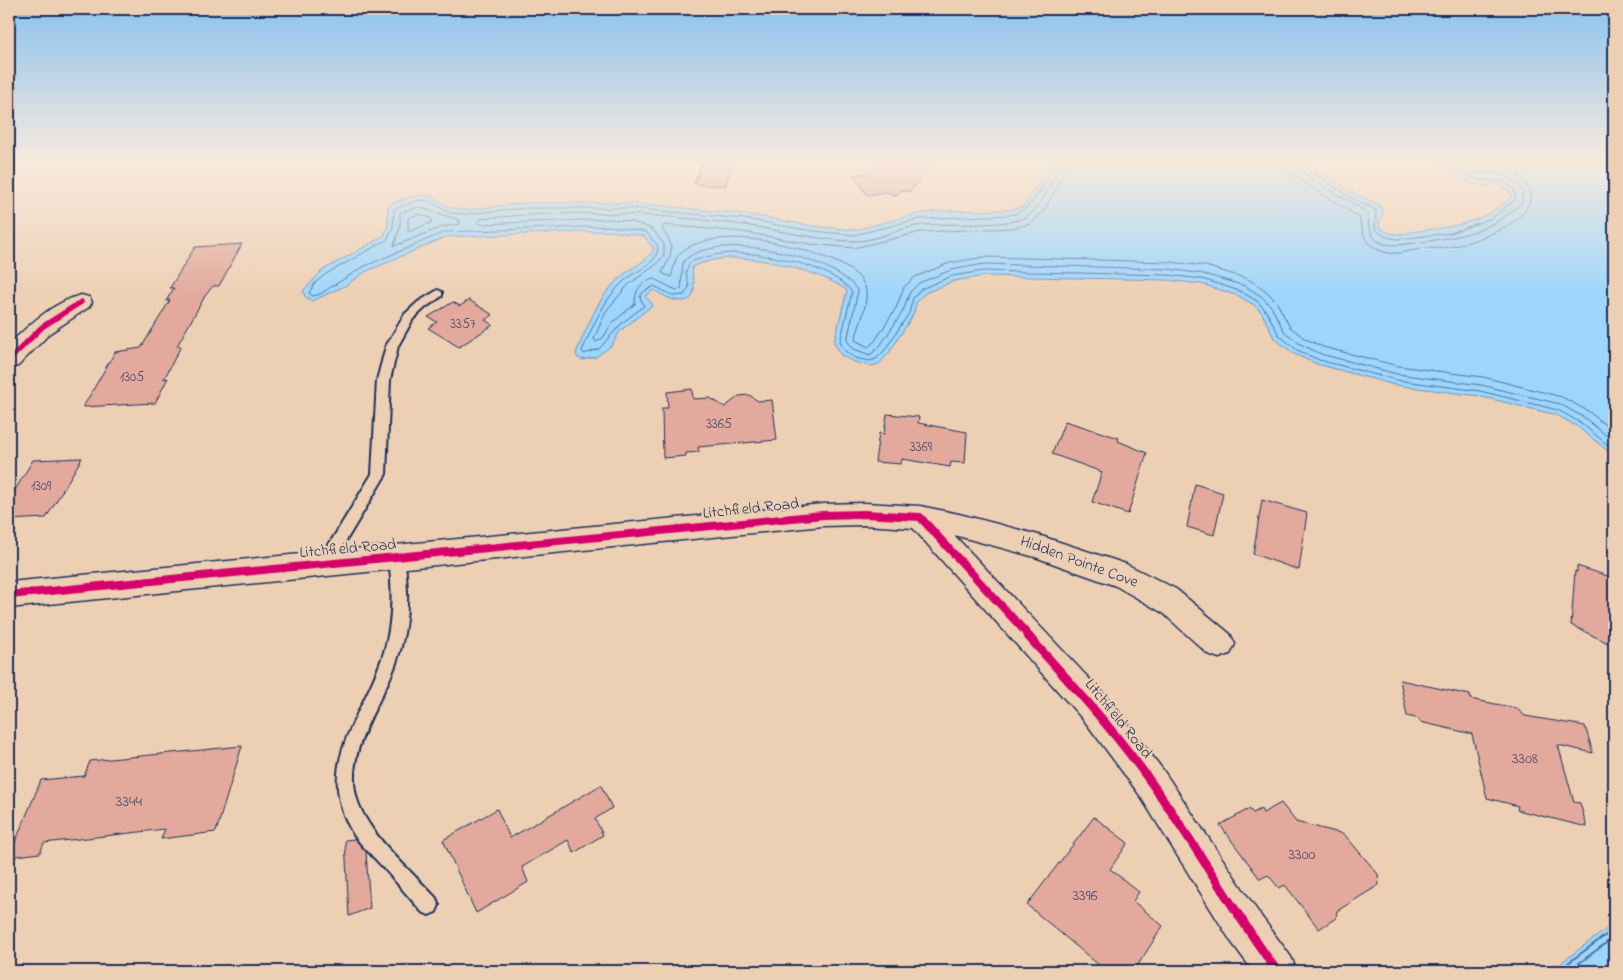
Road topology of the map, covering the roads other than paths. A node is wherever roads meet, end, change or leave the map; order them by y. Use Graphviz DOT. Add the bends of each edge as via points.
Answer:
graph roads {
  1 [pos="438,294"];
  2 [pos="81,302"];
  3 [pos="9,360"];
  4 [pos="920,517"];
  5 [pos="396,558"];
  6 [pos="324,565"];
  7 [pos="9,595"];
  8 [pos="1219,644"];
  9 [pos="430,905"];
  10 [pos="1277,971"];
  1 -- 6 [label="lane" via="417,307 394,335 385,379 381,416 383,458 378,477"];
  2 -- 3 [label="street" via="41,328"];
  4 -- 5 [label="street, Litchfield Road" via="823,515"];
  4 -- 8 [label="street, Hidden Pointe Cove" via="1005,536 1120,574 1156,592 1189,615"];
  4 -- 10 [label="street, Litchfield Road" via="1099,713 1151,782"];
  5 -- 6 [label="street, Litchfield Road"];
  5 -- 9 [label="lane" via="401,590 398,626 387,666 351,740 344,771 346,793 359,827"];
  6 -- 7 [label="street, Litchfield Road"];
}
